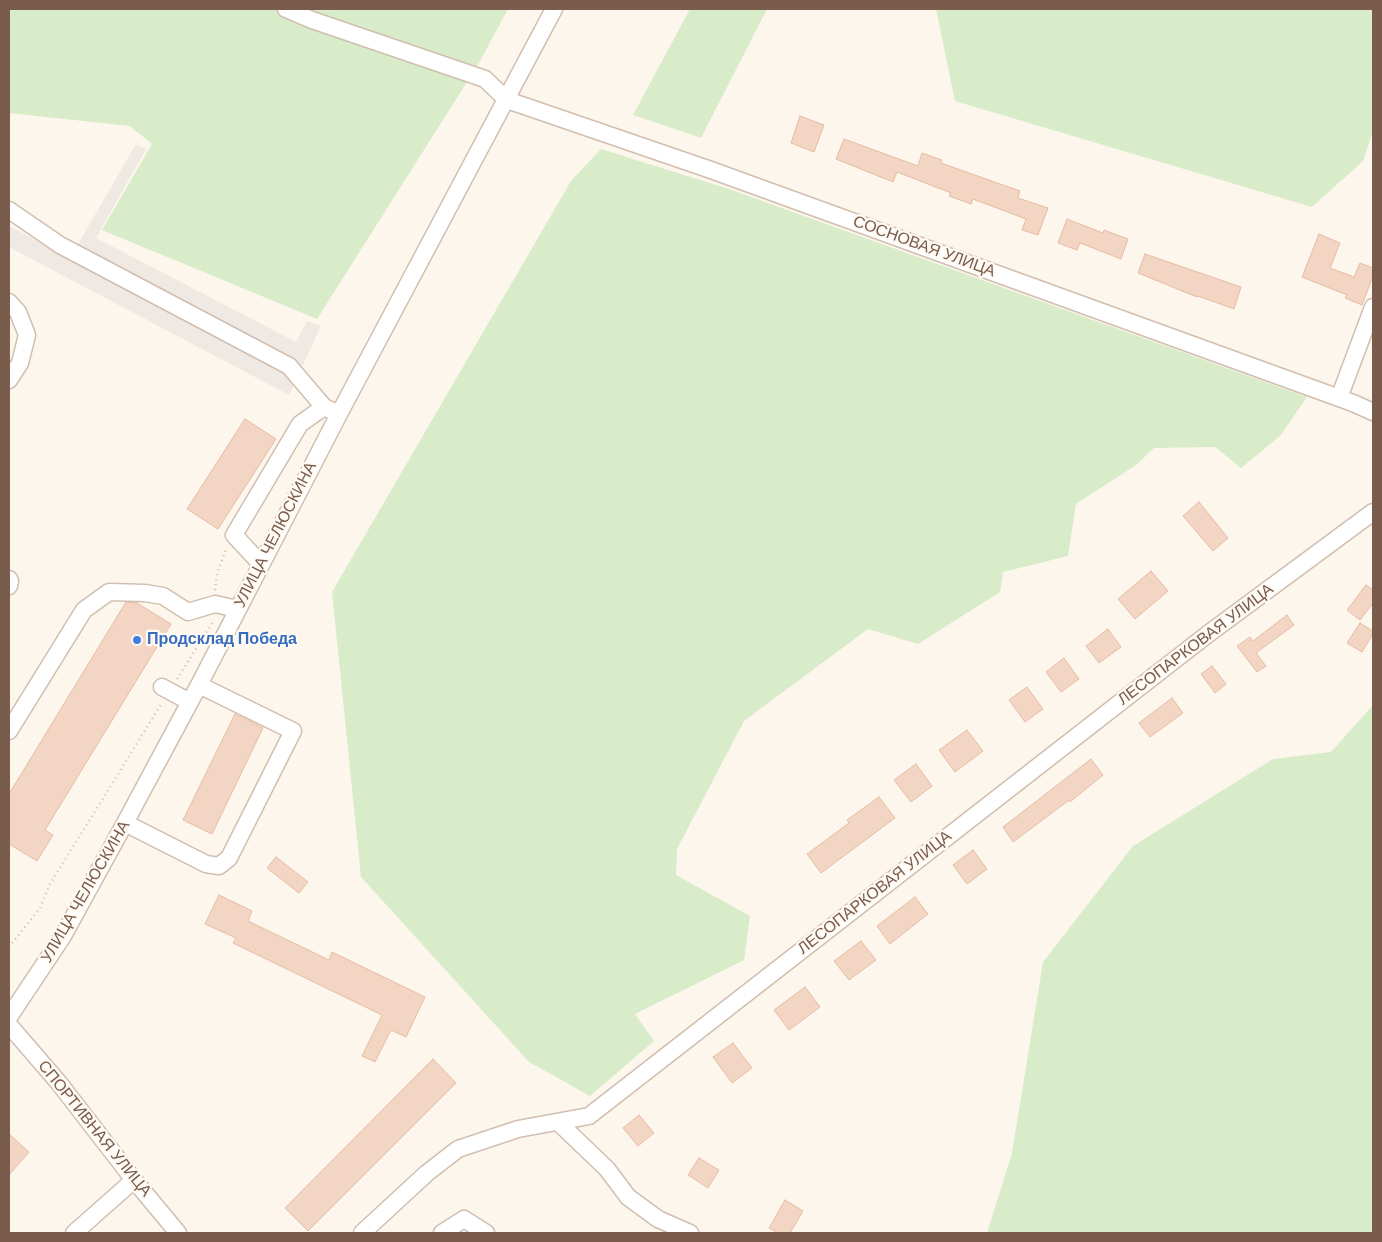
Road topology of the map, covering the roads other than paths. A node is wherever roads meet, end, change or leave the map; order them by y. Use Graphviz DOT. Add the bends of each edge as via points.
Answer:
graph roads {
  1 [pos="286,9"];
  2 [pos="554,9"];
  3 [pos="507,100"];
  4 [pos="9,210"];
  5 [pos="9,302"];
  6 [pos="1373,307"];
  7 [pos="9,380"];
  8 [pos="1339,398"];
  9 [pos="324,407"];
  10 [pos="1373,412"];
  11 [pos="339,414"];
  12 [pos="1373,512"];
  13 [pos="261,564"];
  14 [pos="9,580"];
  15 [pos="9,586"];
  16 [pos="237,609"];
  17 [pos="199,685"];
  18 [pos="166,689"];
  19 [pos="190,702"];
  20 [pos="9,731"];
  21 [pos="126,823"];
  22 [pos="9,1017"];
  23 [pos="9,1025"];
  24 [pos="558,1122"];
  25 [pos="134,1180"];
  26 [pos="74,1233"];
  27 [pos="178,1233"];
  28 [pos="362,1233"];
  29 [pos="442,1233"];
  30 [pos="486,1233"];
  31 [pos="690,1233"];
  1 -- 3 [label="street" via="485,79"];
  2 -- 3 [label="street, УЛИЦА ЧЕЛЮСКИНА"];
  3 -- 8 [label="street, СОСНОВАЯ УЛИЦА" via="711,170"];
  3 -- 11 [label="street, УЛИЦА ЧЕЛЮСКИНА"];
  4 -- 9 [label="street" via="60,245 289,366"];
  5 -- 7 [label="street" via="18,312 28,335 20,363"];
  6 -- 8 [label="street"];
  8 -- 10 [label="street, СОСНОВАЯ УЛИЦА"];
  9 -- 11 [label="street"];
  9 -- 13 [label="street" via="300,424 234,535"];
  11 -- 13 [label="street, УЛИЦА ЧЕЛЮСКИНА"];
  12 -- 24 [label="street, ЛЕСОПАРКОВАЯ УЛИЦА" via="1200,640 589,1116"];
  13 -- 16 [label="street, УЛИЦА ЧЕЛЮСКИНА"];
  14 -- 15 [label="street"];
  16 -- 17 [label="street, УЛИЦА ЧЕЛЮСКИНА"];
  16 -- 20 [label="street" via="215,604 188,612 163,596 109,592 84,610"];
  17 -- 19 [label="street, УЛИЦА ЧЕЛЮСКИНА"];
  17 -- 21 [label="street" via="293,731 229,858 219,866 206,864"];
  18 -- 19 [label="street"];
  19 -- 21 [label="street, УЛИЦА ЧЕЛЮСКИНА"];
  21 -- 22 [label="street, УЛИЦА ЧЕЛЮСКИНА" via="63,936"];
  23 -- 25 [label="street, СПОРТИВНАЯ УЛИЦА" via="59,1083"];
  24 -- 28 [label="street, ЛЕСОПАРКОВАЯ УЛИЦА" via="518,1129 458,1149"];
  24 -- 31 [label="street" via="607,1169 628,1197 658,1218"];
  25 -- 26 [label="street"];
  25 -- 27 [label="street, СПОРТИВНАЯ УЛИЦА"];
  29 -- 30 [label="street" via="464,1219"];
}
